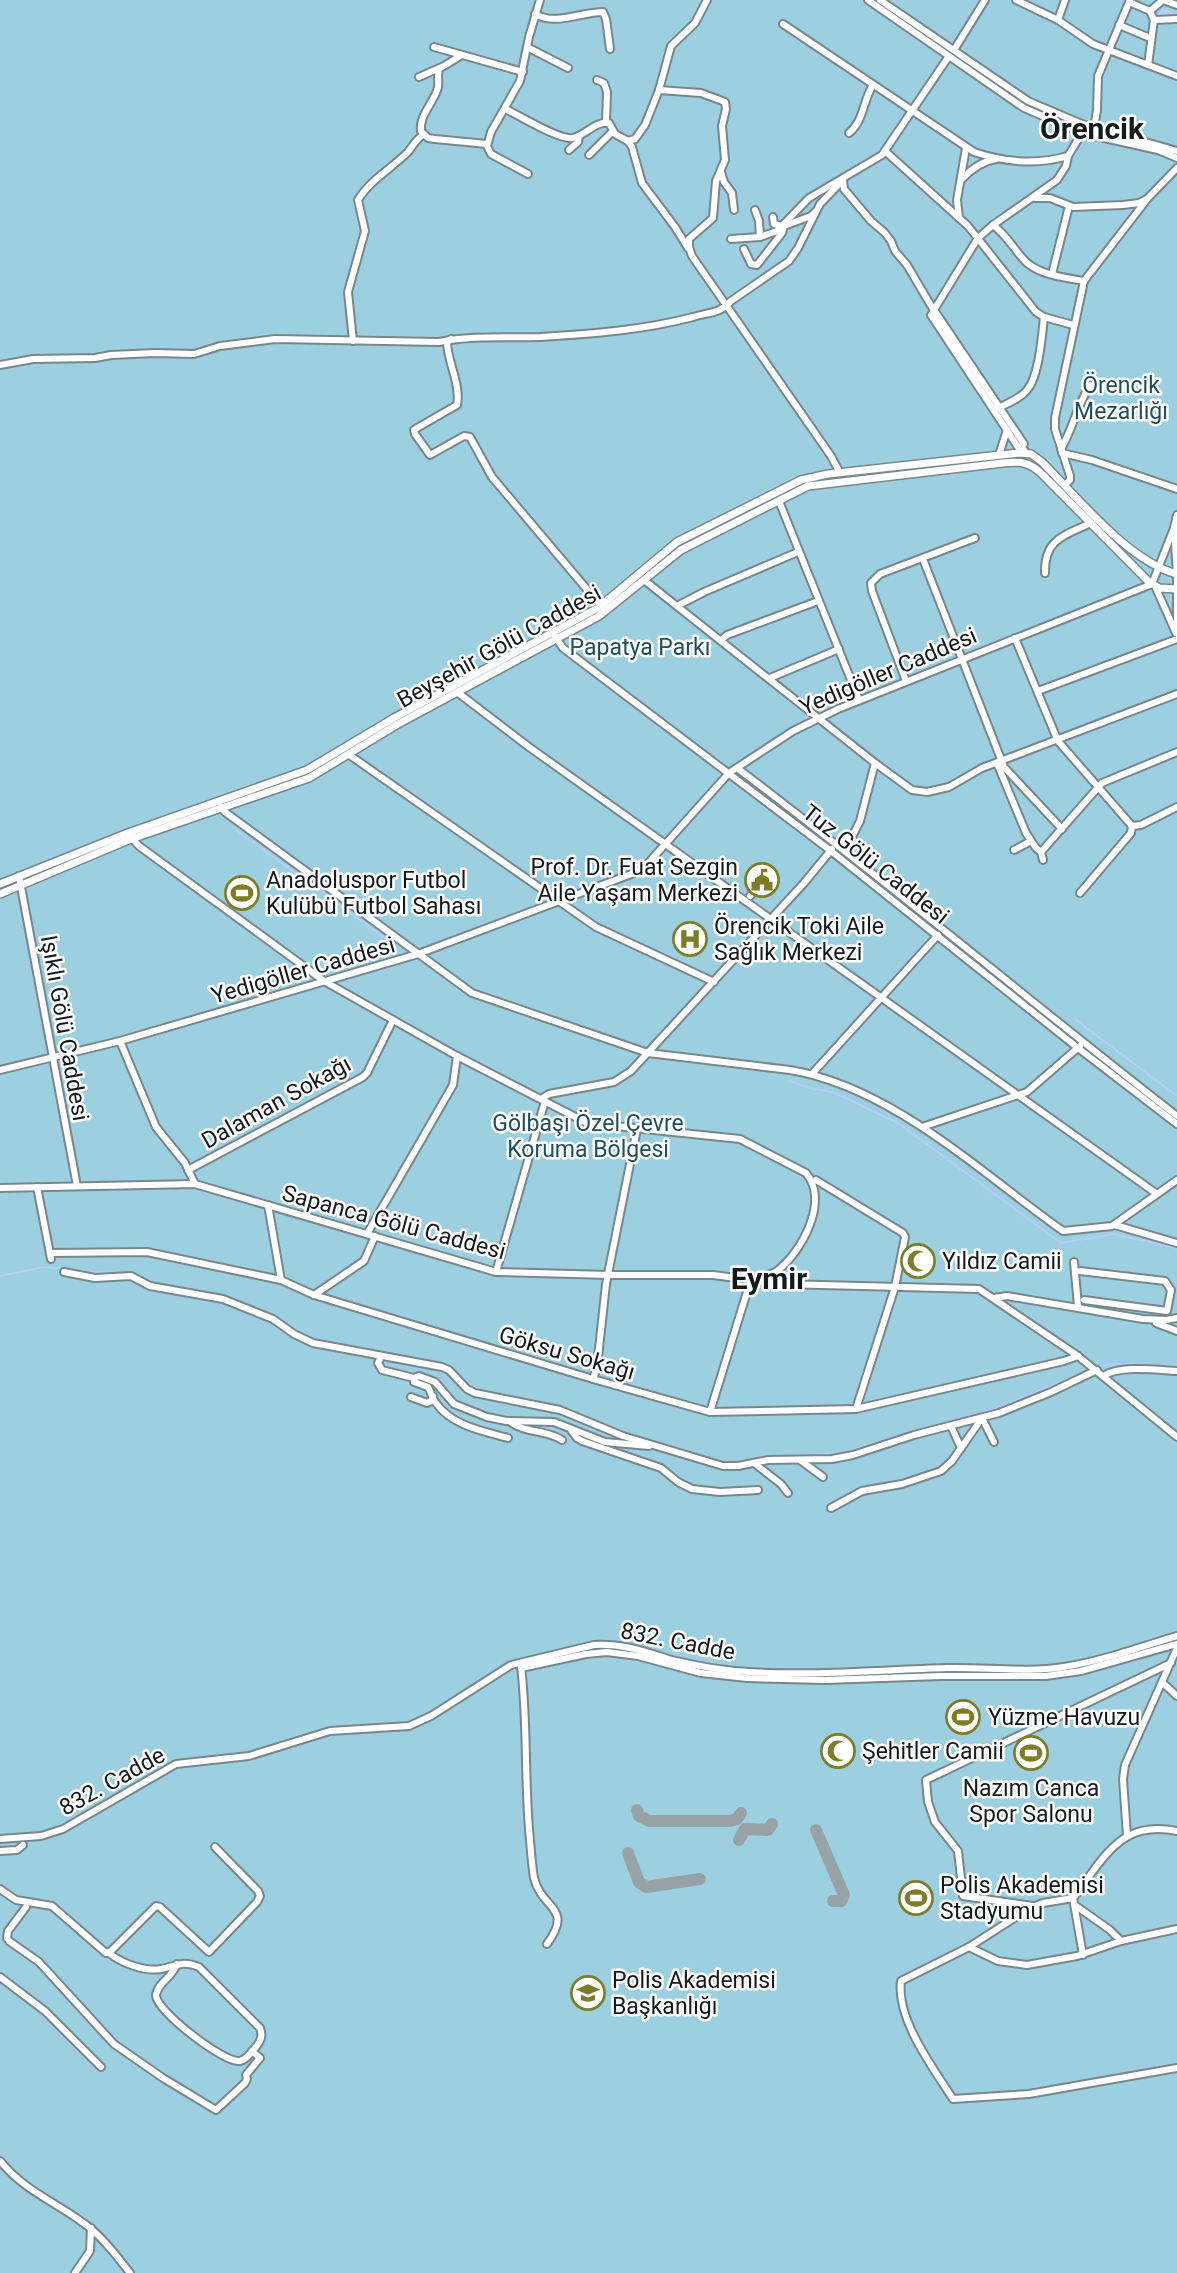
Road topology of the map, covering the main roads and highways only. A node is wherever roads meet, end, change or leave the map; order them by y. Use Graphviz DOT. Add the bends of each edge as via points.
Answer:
graph roads {
  1 [pos="1026,453"];
  2 [pos="1025,462"];
  3 [pos="840,477"];
  4 [pos="818,479"];
  5 [pos="1055,481"];
  6 [pos="1069,495"];
  7 [pos="1177,574"];
  8 [pos="642,578"];
  9 [pos="1177,589"];
  10 [pos="555,637"];
  11 [pos="219,804"];
  12 [pos="129,836"];
  13 [pos="0,884"];
  14 [pos="0,894"];
  1 -- 2 [label="main road"];
  1 -- 3 [label="main road"];
  1 -- 5 [label="main road" via="1037,458"];
  2 -- 3 [label="main road, Beyşehir Gölü Caddesi"];
  2 -- 5 [label="main road"];
  3 -- 4 [label="main road, Beyşehir Gölü Caddesi"];
  4 -- 8 [label="main road, Beyşehir Gölü Caddesi" via="687,546"];
  4 -- 8 [label="main road" via="801,480 685,538 669,547"];
  5 -- 6 [label="main road"];
  5 -- 6 [label="main road" via="1065,485"];
  6 -- 7 [label="main road" via="1150,564"];
  6 -- 9 [label="main road" via="1153,585"];
  8 -- 10 [label="main road"];
  8 -- 10 [label="main road, Beyşehir Gölü Caddesi" via="605,612"];
  10 -- 11 [label="main road" via="394,718 307,770"];
  10 -- 11 [label="main road, Beyşehir Gölü Caddesi" via="309,778"];
  11 -- 12 [label="main road, Beyşehir Gölü Caddesi"];
  12 -- 13 [label="main road"];
  12 -- 14 [label="main road, Beyşehir Gölü Caddesi"];
}
